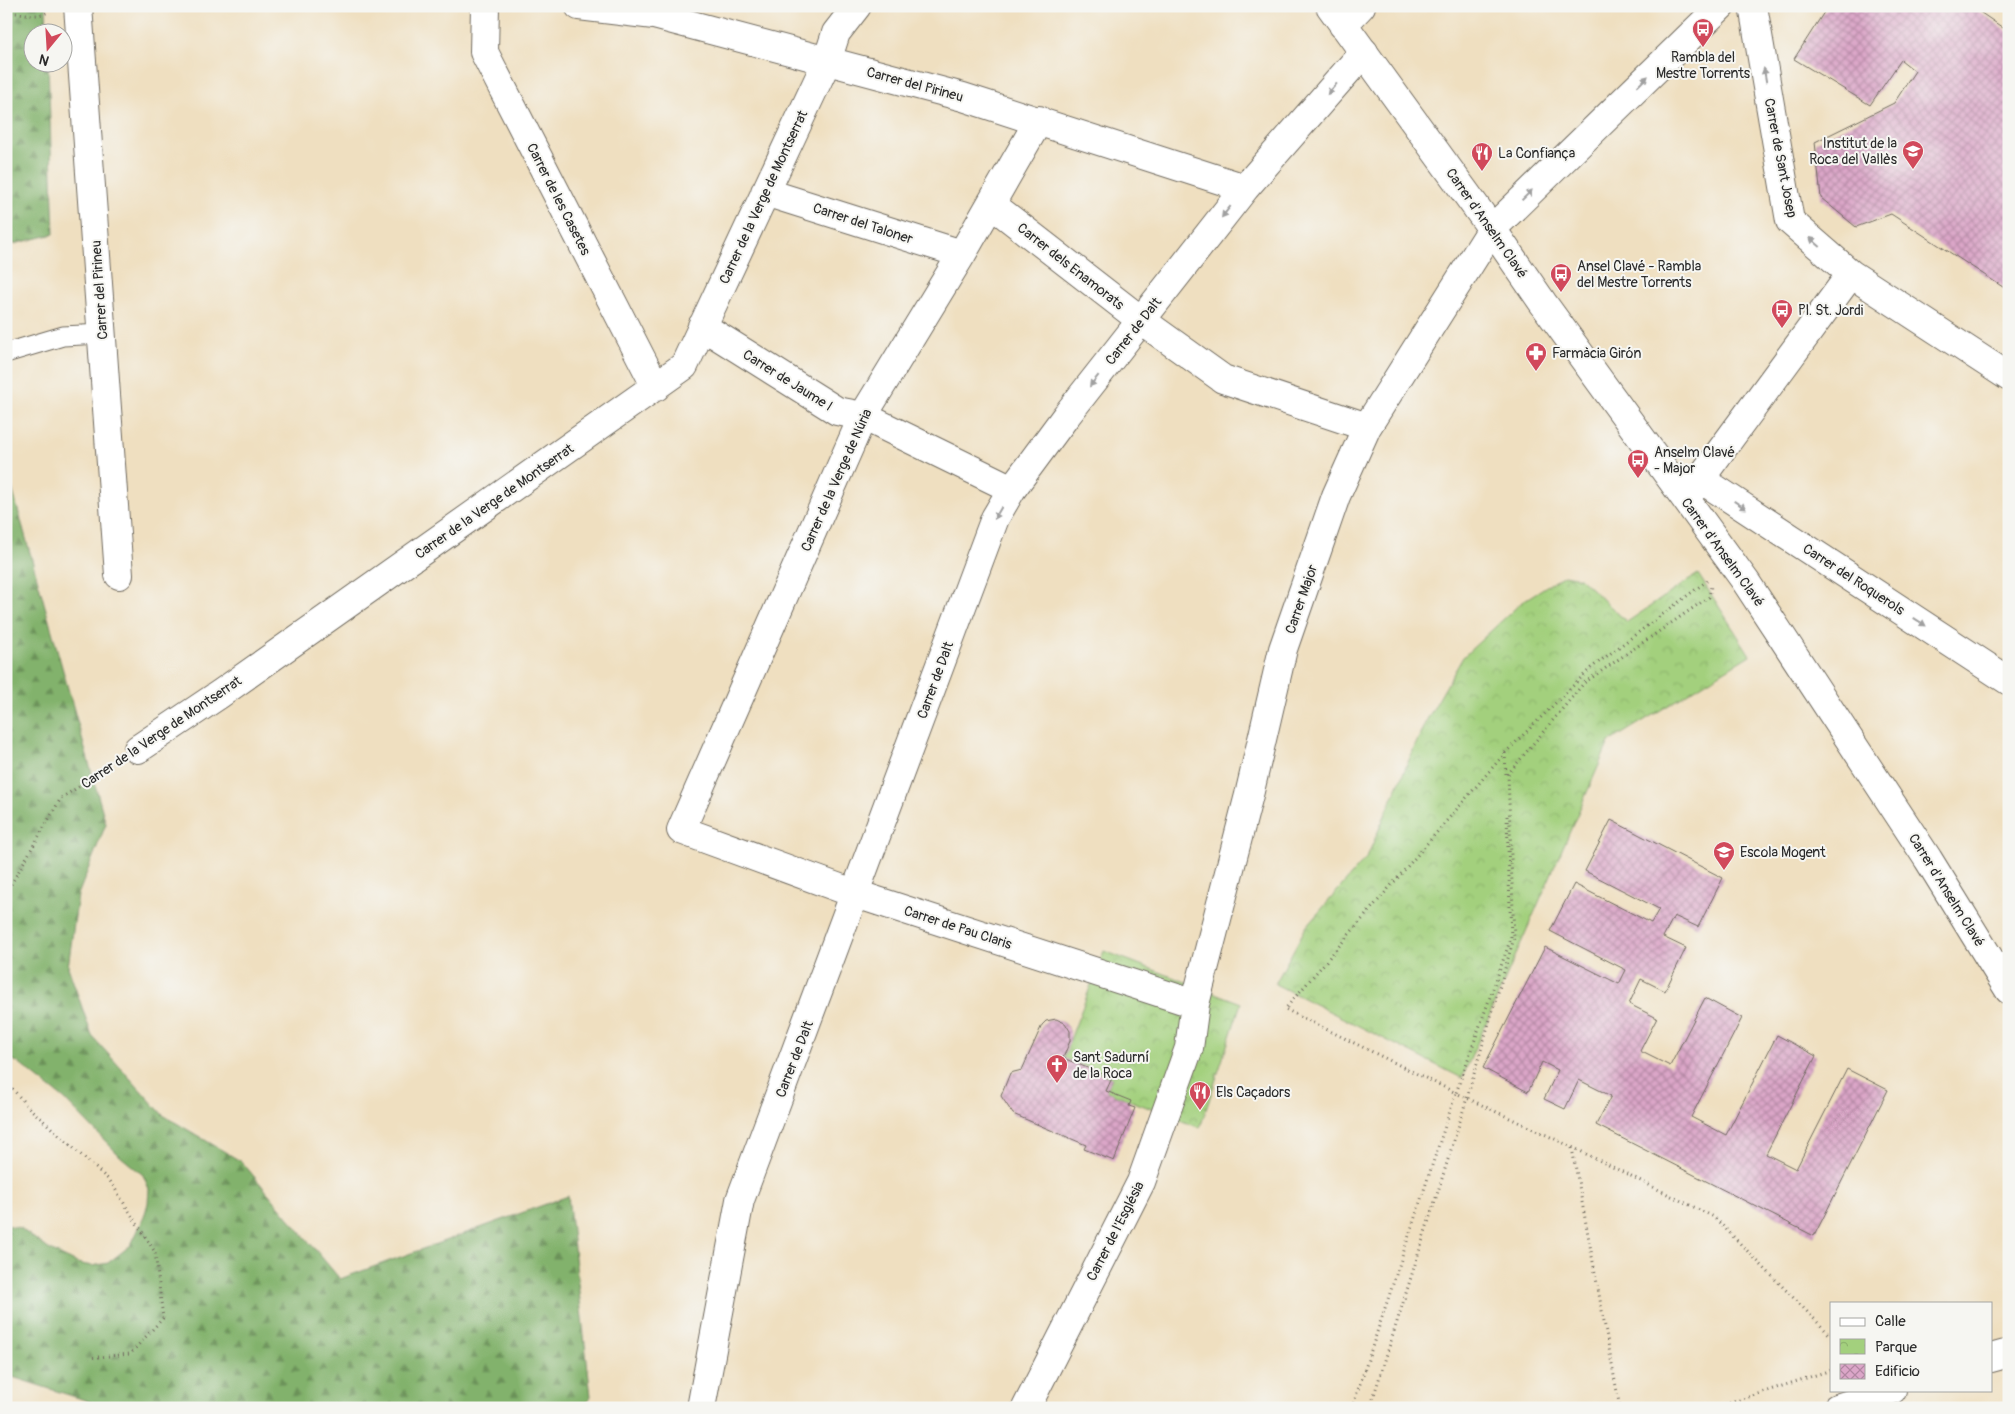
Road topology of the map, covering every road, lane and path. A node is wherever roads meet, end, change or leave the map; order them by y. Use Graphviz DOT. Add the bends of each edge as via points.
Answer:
graph roads {
  1 [pos="485,6"];
  2 [pos="579,6"];
  3 [pos="857,6"];
  4 [pos="1721,6"];
  5 [pos="1753,6"];
  6 [pos="65,8"];
  7 [pos="1345,12"];
  8 [pos="6,15"];
  9 [pos="1364,52"];
  10 [pos="828,61"];
  11 [pos="1039,120"];
  12 [pos="1245,188"];
  13 [pos="765,192"];
  14 [pos="990,204"];
  15 [pos="1492,229"];
  16 [pos="962,254"];
  17 [pos="1851,274"];
  18 [pos="1142,321"];
  19 [pos="702,326"];
  20 [pos="102,334"];
  21 [pos="6,353"];
  22 [pos="2009,377"];
  23 [pos="656,386"];
  24 [pos="863,416"];
  25 [pos="1367,427"];
  26 [pos="1692,488"];
  27 [pos="1012,489"];
  28 [pos="119,575"];
  29 [pos="1712,578"];
  30 [pos="1709,597"];
  31 [pos="2009,681"];
  32 [pos="138,749"];
  33 [pos="1505,753"];
  34 [pos="681,830"];
  35 [pos="6,893"];
  36 [pos="856,894"];
  37 [pos="2009,990"];
  38 [pos="1195,1004"];
  39 [pos="6,1081"];
  40 [pos="1456,1093"];
  41 [pos="1467,1098"];
  42 [pos="1572,1147"];
  43 [pos="1830,1335"];
  44 [pos="2009,1352"];
  45 [pos="89,1358"];
  46 [pos="1992,1358"];
  47 [pos="1830,1370"];
  48 [pos="1886,1392"];
  49 [pos="701,1408"];
  50 [pos="1026,1408"];
  51 [pos="1352,1408"];
  52 [pos="1370,1408"];
  53 [pos="1620,1408"];
  54 [pos="1715,1408"];
  55 [pos="1837,1408"];
  1 -- 23 [label="street, Carrer de les Casetes" via="484,52"];
  2 -- 10 [label="street, Carrer del Pirineu" via="654,15"];
  3 -- 10 [label="street, Carrer de la Verge de Montserrat" via="836,33"];
  15 -- 4 [label="street, Carrer Major, one-way"];
  17 -- 5 [label="street, Carrer de Sant Josep, one-way" via="1790,221"];
  6 -- 8 [label="path" via="39,16 14,12"];
  6 -- 20 [label="street, Carrer del Pirineu"];
  7 -- 9 [label="street, Carrer d'Anselm Clavé"];
  9 -- 12 [label="street, Carrer de Dalt, one-way"];
  9 -- 15 [label="street, Carrer d'Anselm Clavé"];
  10 -- 11 [label="street, Carrer del Pirineu"];
  10 -- 13 [label="street, Carrer de la Verge de Montserrat"];
  11 -- 12 [label="street, Carrer del Pirineu"];
  11 -- 14 [label="street, Carrer de la Verge de Núria"];
  12 -- 18 [label="street, Carrer de Dalt, one-way"];
  13 -- 16 [label="street, Carrer del Taloner"];
  13 -- 19 [label="street, Carrer de la Verge de Montserrat"];
  14 -- 16 [label="street, Carrer de la Verge de Núria"];
  14 -- 18 [label="street, Carrer dels Enamorats"];
  15 -- 25 [label="street, Carrer Major"];
  15 -- 26 [label="street, Carrer d'Anselm Clavé" via="1543,303"];
  16 -- 24 [label="street, Carrer de la Verge de Núria"];
  17 -- 22 [label="street, Carrer de Sant Josep"];
  17 -- 26 [label="street"];
  18 -- 25 [label="street, Carrer dels Enamorats" via="1223,379"];
  18 -- 27 [label="street, Carrer de Dalt, one-way"];
  19 -- 23 [label="street, Carrer de la Verge de Montserrat" via="684,366"];
  19 -- 24 [label="street, Carrer de Jaume I" via="837,411"];
  20 -- 21 [label="lane" via="62,336"];
  20 -- 28 [label="street, Carrer del Pirineu"];
  23 -- 32 [label="street, Carrer de la Verge de Montserrat"];
  24 -- 27 [label="street, Carrer de Jaume I"];
  24 -- 34 [label="street, Carrer de la Verge de Núria"];
  25 -- 38 [label="street, Carrer Major" via="1336,496 1283,649"];
  26 -- 31 [label="street, Carrer del Roquerols, one-way"];
  26 -- 37 [label="street, Carrer d'Anselm Clavé" via="1746,582 1928,859"];
  27 -- 36 [label="street, Carrer de Dalt, one-way" via="995,518"];
  29 -- 33 [label="path" via="1591,668"];
  30 -- 41 [label="path" via="1584,684 1508,774 1514,938"];
  32 -- 35 [label="path, Carrer de la Verge de Montserrat" via="61,798"];
  33 -- 40 [label="path" via="1511,938"];
  33 -- 40 [label="path" via="1285,1009"];
  34 -- 36 [label="street, Carrer de Pau Claris"];
  36 -- 38 [label="street, Carrer de Pau Claris"];
  36 -- 49 [label="street, Carrer de Dalt" via="740,1200"];
  38 -- 50 [label="street, Carrer de l'Església" via="1189,1048 1141,1182"];
  39 -- 45 [label="path" via="27,1106 110,1181 155,1252 163,1318 130,1354"];
  40 -- 41 [label="path"];
  40 -- 51 [label="path"];
  41 -- 42 [label="path"];
  41 -- 52 [label="path"];
  42 -- 43 [label="path" via="1714,1217"];
  42 -- 53 [label="path"];
  44 -- 46 [label="street"];
  47 -- 54 [label="path"];
  48 -- 55 [label="street"];
}
